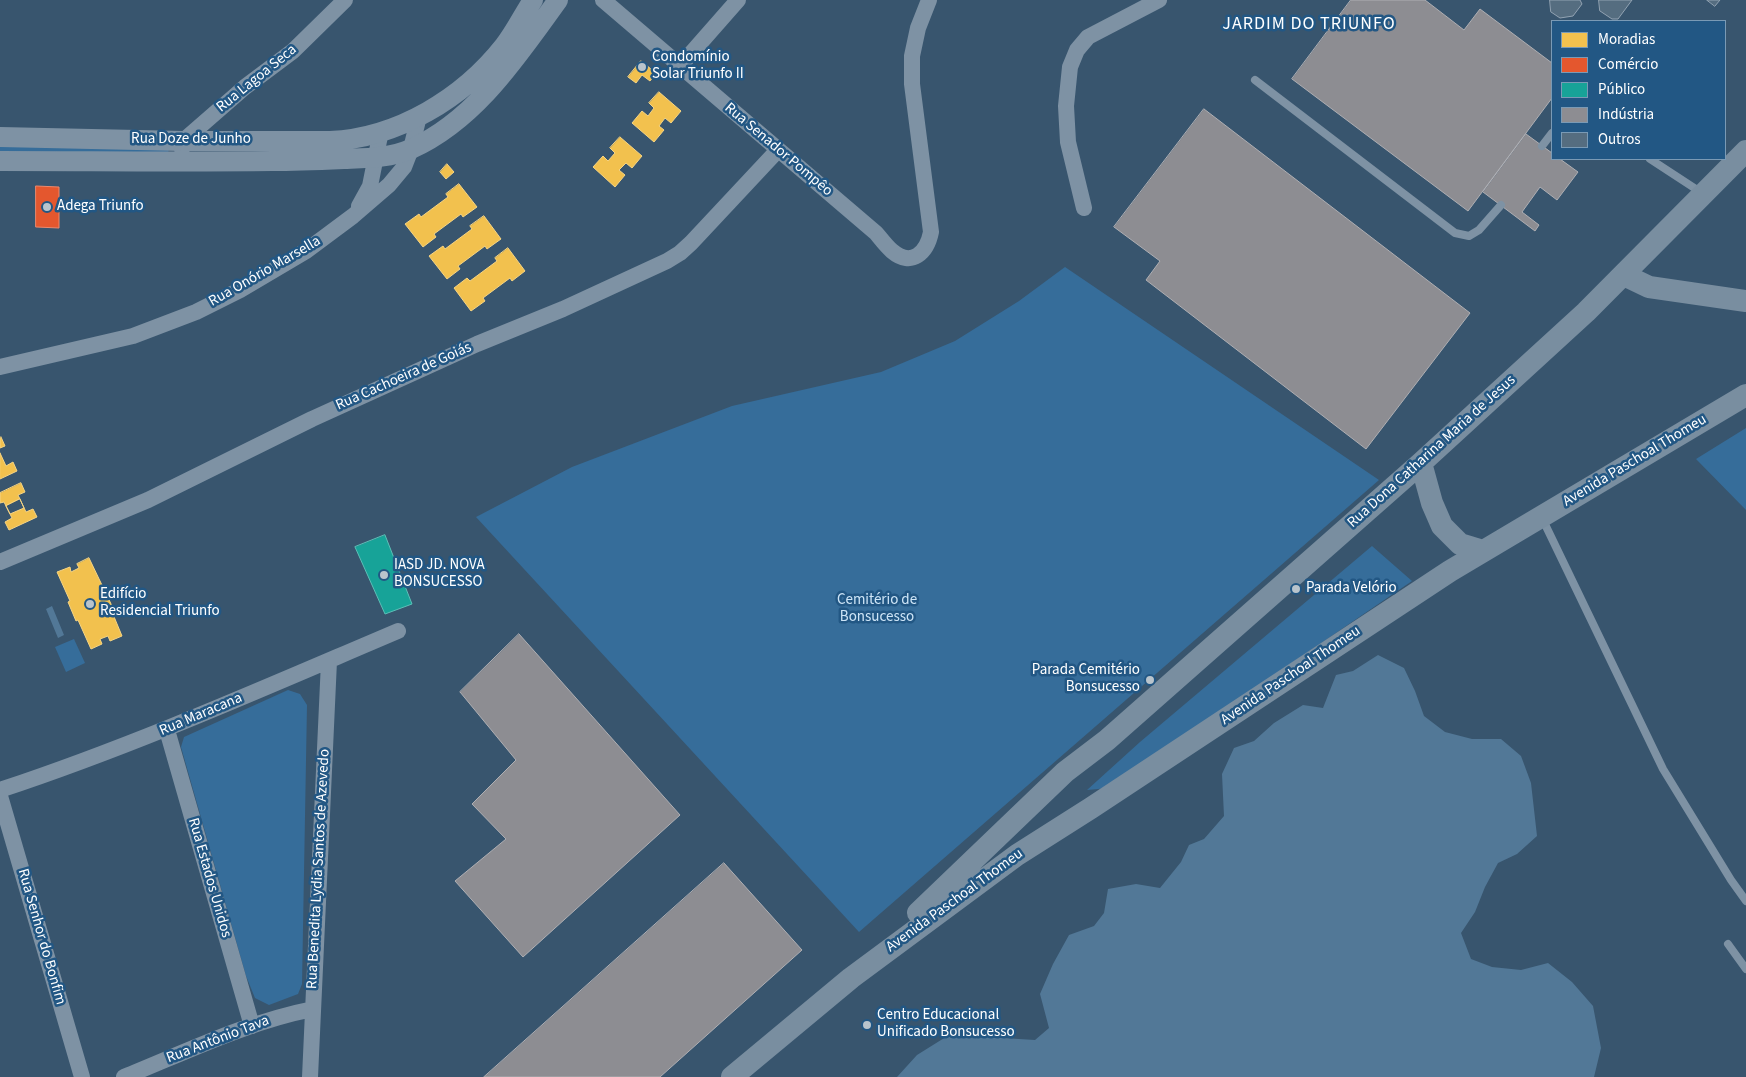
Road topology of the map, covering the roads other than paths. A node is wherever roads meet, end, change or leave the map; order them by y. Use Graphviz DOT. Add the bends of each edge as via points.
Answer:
graph roads {
  1 [pos="345,0"];
  2 [pos="532,0"];
  3 [pos="558,0"];
  4 [pos="603,0"];
  5 [pos="738,0"];
  6 [pos="929,0"];
  7 [pos="1159,0"];
  8 [pos="680,66"];
  9 [pos="1255,80"];
  10 [pos="418,116"];
  11 [pos="381,131"];
  12 [pos="1551,134"];
  13 [pos="0,137"];
  14 [pos="183,141"];
  15 [pos="1542,146"];
  16 [pos="411,149"];
  17 [pos="778,150"];
  18 [pos="1746,151"];
  19 [pos="377,157"];
  20 [pos="1652,160"];
  21 [pos="0,161"];
  22 [pos="180,162"];
  23 [pos="1703,194"];
  24 [pos="1500,205"];
  25 [pos="1084,208"];
  26 [pos="353,216"];
  27 [pos="1624,275"];
  28 [pos="1745,302"];
  29 [pos="0,368"];
  30 [pos="1746,395"];
  31 [pos="1421,464"];
  32 [pos="1541,516"];
  33 [pos="1483,551"];
  34 [pos="0,562"];
  35 [pos="398,631"];
  36 [pos="329,661"];
  37 [pos="166,730"];
  38 [pos="1107,740"];
  39 [pos="0,790"];
  40 [pos="0,796"];
  41 [pos="974,886"];
  42 [pos="1746,901"];
  43 [pos="1728,944"];
  44 [pos="1746,969"];
  45 [pos="851,978"];
  46 [pos="313,1009"];
  47 [pos="252,1026"];
  48 [pos="82,1077"];
  49 [pos="124,1077"];
  50 [pos="310,1077"];
  51 [pos="732,1077"];
  1 -- 14 [label="street, Rua Lagoa Seca" via="293,51"];
  2 -- 10 [label="street, Rua Doze de Junho" via="488,65 453,96"];
  3 -- 16 [label="street, Rua Doze de Junho" via="513,62 472,108 444,130"];
  4 -- 8 [label="street, Rua Senador Pompêo"];
  5 -- 8 [label="street"];
  6 -- 17 [label="street, Rua Senador Pompêo" via="912,56 912,84 932,232 924,251 916,257 907,258 894,253 876,233"];
  7 -- 25 [label="street" via="1088,37 1077,50 1070,67 1066,106 1068,142"];
  8 -- 17 [label="street, Rua Senador Pompêo"];
  9 -- 24 [label="lane" via="1454,233 1469,236 1480,230"];
  10 -- 11 [label="street, Rua Doze de Junho"];
  10 -- 16 [label="street, Rua Onório Marsella"];
  11 -- 14 [label="street, Rua Doze de Junho" via="346,140"];
  11 -- 19 [label="street"];
  12 -- 15 [label="lane"];
  13 -- 14 [label="street, Rua Doze de Junho"];
  14 -- 22 [label="street"];
  16 -- 19 [label="street, Rua Doze de Junho"];
  16 -- 26 [label="street, Rua Onório Marsella" via="404,167 394,179"];
  17 -- 34 [label="street, Rua Cachoeira de Goiás" via="691,243 667,261 312,419 148,500"];
  18 -- 23 [label="main road, Rua Dona Catharina Maria de Jesus"];
  19 -- 22 [label="street, Rua Doze de Junho"];
  19 -- 26 [label="street" via="370,186"];
  20 -- 23 [label="lane"];
  21 -- 22 [label="street, Rua Doze de Junho"];
  23 -- 27 [label="main road, Rua Dona Catharina Maria de Jesus"];
  26 -- 29 [label="street, Rua Onório Marsella" via="306,250 196,312 133,336"];
  27 -- 28 [label="main road" via="1649,287"];
  27 -- 31 [label="main road, Rua Dona Catharina Maria de Jesus"];
  30 -- 32 [label="main road, Avenida Paschoal Thomeu"];
  31 -- 33 [label="main road" via="1442,526 1460,544"];
  31 -- 38 [label="main road, Rua Dona Catharina Maria de Jesus"];
  32 -- 33 [label="main road, Avenida Paschoal Thomeu"];
  32 -- 42 [label="lane" via="1663,768"];
  33 -- 41 [label="main road, Avenida Paschoal Thomeu"];
  35 -- 36 [label="street, Rua Maracana"];
  36 -- 37 [label="street, Rua Maracana"];
  36 -- 46 [label="street, Rua Benedita Lydia Santos de Azevedo"];
  37 -- 39 [label="street, Rua Maracana"];
  37 -- 47 [label="street, Rua Estados Unidos"];
  38 -- 41 [label="main road" via="1094,761"];
  38 -- 45 [label="main road, Avenida Paschoal Thomeu" via="1065,772"];
  40 -- 48 [label="street, Rua Senhor do Bonfim"];
  41 -- 45 [label="main road, Avenida Paschoal Thomeu"];
  43 -- 44 [label="lane"];
  45 -- 51 [label="main road, Avenida Paschoal Thomeu"];
  46 -- 47 [label="street, Rua Antônio Tava"];
  46 -- 50 [label="street, Rua Benedita Lydia Santos de Azevedo"];
  47 -- 49 [label="street, Rua Antônio Tava"];
}
